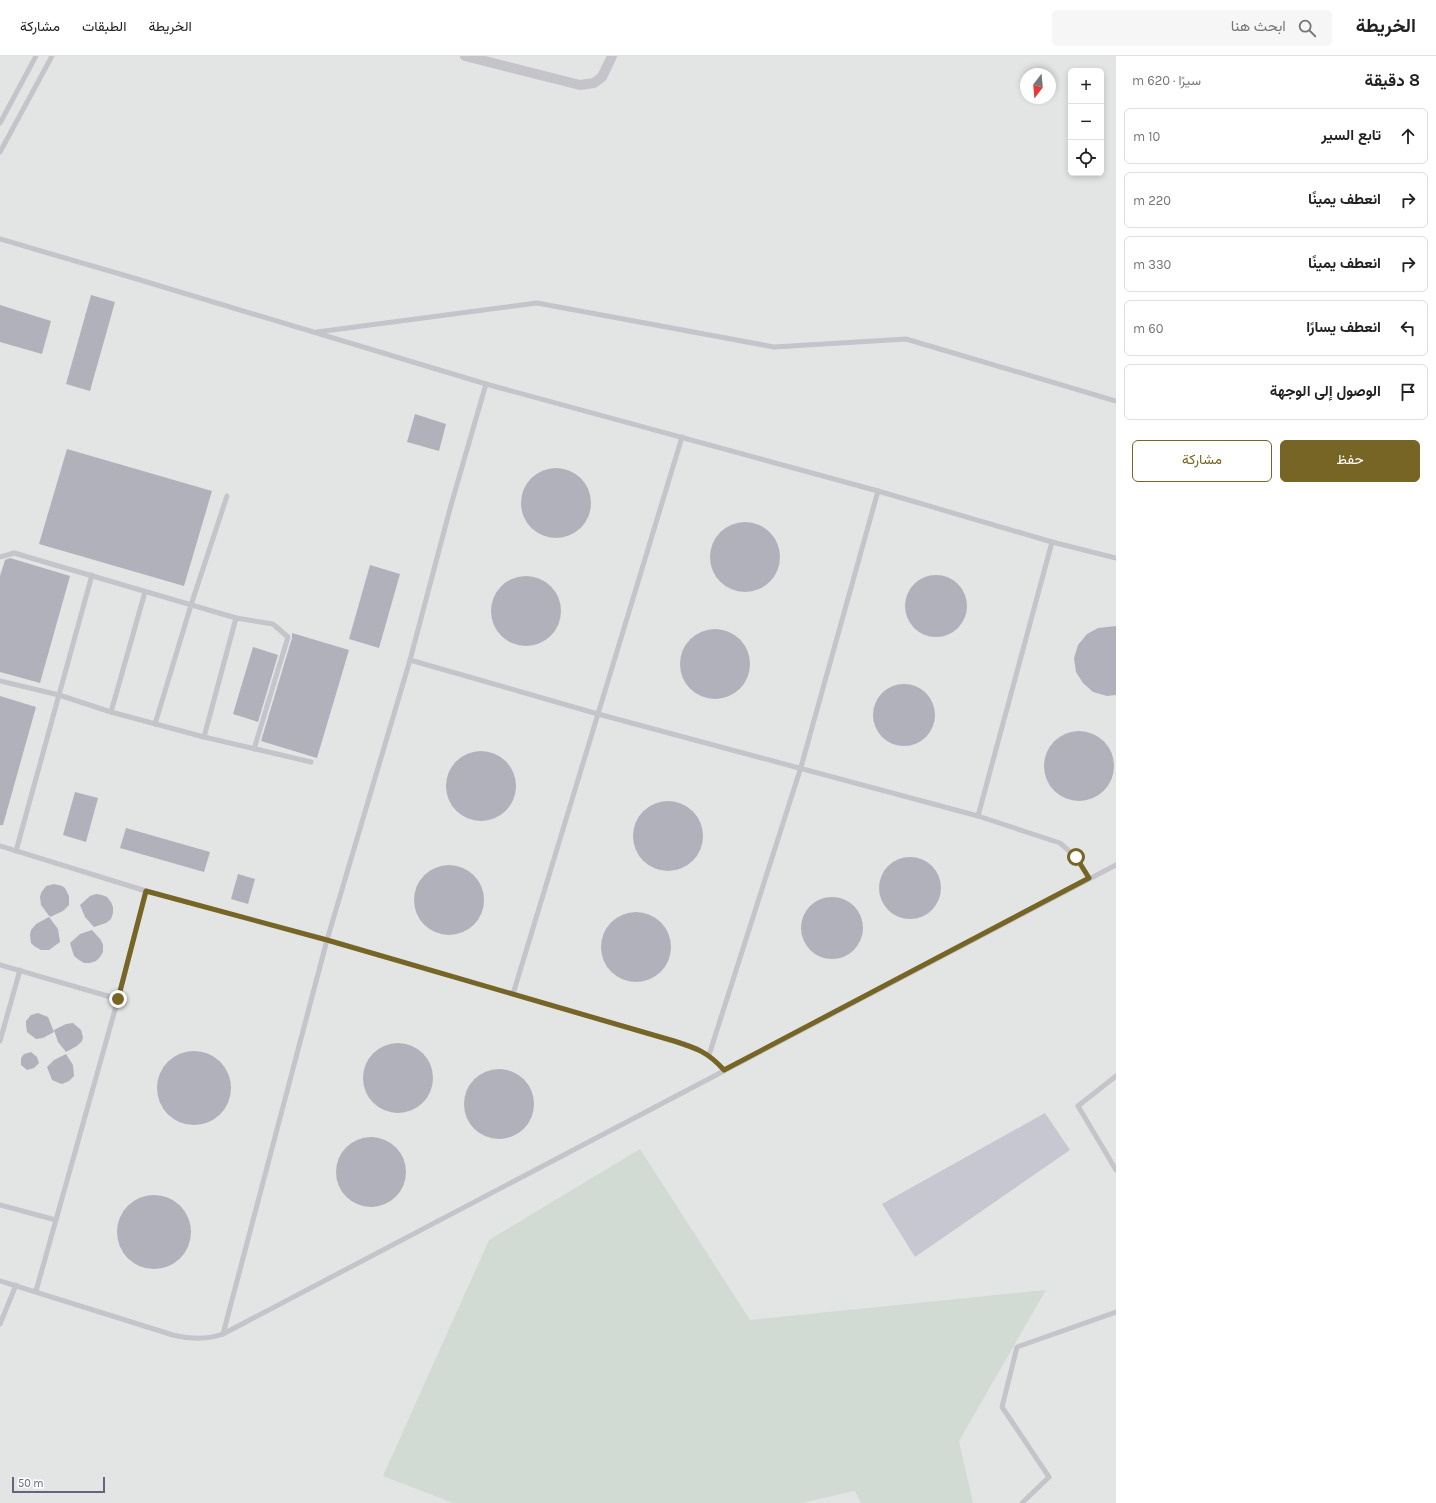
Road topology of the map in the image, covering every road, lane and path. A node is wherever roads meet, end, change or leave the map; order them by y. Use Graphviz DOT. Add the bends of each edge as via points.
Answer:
graph roads {
  1 [pos="36,56"];
  2 [pos="52,56"];
  3 [pos="465,56"];
  4 [pos="612,56"];
  5 [pos="0,123"];
  6 [pos="0,152"];
  7 [pos="0,239"];
  8 [pos="314,332"];
  9 [pos="486,384"];
  10 [pos="1116,401"];
  11 [pos="682,437"];
  12 [pos="878,491"];
  13 [pos="227,496"];
  14 [pos="1052,542"];
  15 [pos="0,557"];
  16 [pos="1116,558"];
  17 [pos="92,575"];
  18 [pos="145,592"];
  19 [pos="190,605"];
  20 [pos="236,618"];
  21 [pos="410,660"];
  22 [pos="0,681"];
  23 [pos="59,695"];
  24 [pos="111,712"];
  25 [pos="598,714"];
  26 [pos="155,724"];
  27 [pos="204,737"];
  28 [pos="254,749"];
  29 [pos="311,762"];
  30 [pos="800,767"];
  31 [pos="978,816"];
  32 [pos="0,846"];
  33 [pos="16,851"];
  34 [pos="1116,864"];
  35 [pos="1089,878"];
  36 [pos="146,891"];
  37 [pos="327,940"];
  38 [pos="0,965"];
  39 [pos="20,970"];
  40 [pos="513,994"];
  41 [pos="118,999"];
  42 [pos="0,1041"];
  43 [pos="709,1055"];
  44 [pos="724,1070"];
  45 [pos="1116,1076"];
  46 [pos="1116,1170"];
  47 [pos="0,1205"];
  48 [pos="56,1220"];
  49 [pos="0,1281"];
  50 [pos="16,1285"];
  51 [pos="36,1291"];
  52 [pos="1116,1312"];
  53 [pos="0,1324"];
  54 [pos="223,1334"];
  55 [pos="1022,1503"];
  1 -- 5 [label="lane"];
  2 -- 6 [label="lane"];
  3 -- 4 [label="street" via="580,85 594,83 602,76"];
  7 -- 8 [label="lane"];
  8 -- 9 [label="lane"];
  8 -- 10 [label="lane" via="537,303 774,347 906,339"];
  9 -- 11 [label="lane"];
  9 -- 21 [label="lane"];
  11 -- 12 [label="lane"];
  11 -- 25 [label="lane"];
  12 -- 14 [label="lane"];
  12 -- 30 [label="lane"];
  13 -- 19 [label="lane"];
  14 -- 16 [label="lane"];
  14 -- 31 [label="lane"];
  15 -- 17 [label="lane" via="14,553"];
  17 -- 18 [label="lane"];
  17 -- 23 [label="lane"];
  18 -- 19 [label="lane"];
  18 -- 24 [label="lane"];
  19 -- 20 [label="lane"];
  19 -- 26 [label="lane"];
  20 -- 27 [label="lane"];
  20 -- 28 [label="lane" via="273,624 288,637"];
  21 -- 25 [label="lane"];
  21 -- 37 [label="lane"];
  22 -- 23 [label="lane"];
  23 -- 24 [label="lane"];
  23 -- 33 [label="lane"];
  24 -- 26 [label="lane"];
  25 -- 30 [label="lane"];
  25 -- 40 [label="lane"];
  26 -- 27 [label="lane"];
  27 -- 28 [label="lane"];
  28 -- 29 [label="lane"];
  30 -- 31 [label="lane"];
  30 -- 43 [label="lane"];
  31 -- 35 [label="lane" via="1060,842 1076,857"];
  32 -- 33 [label="lane"];
  33 -- 36 [label="lane"];
  34 -- 35 [label="lane"];
  35 -- 44 [label="lane"];
  36 -- 37 [label="lane"];
  36 -- 41 [label="lane"];
  37 -- 40 [label="lane"];
  37 -- 54 [label="lane"];
  38 -- 39 [label="lane"];
  39 -- 41 [label="lane"];
  39 -- 42 [label="lane"];
  40 -- 43 [label="lane" via="674,1041"];
  41 -- 48 [label="lane"];
  43 -- 44 [label="lane"];
  44 -- 54 [label="lane"];
  45 -- 46 [label="lane" via="1078,1106"];
  47 -- 48 [label="lane"];
  48 -- 51 [label="lane"];
  49 -- 50 [label="lane"];
  50 -- 51 [label="lane"];
  50 -- 53 [label="lane"];
  51 -- 54 [label="lane" via="173,1335 198,1339"];
  52 -- 55 [label="lane" via="1018,1347 1002,1408 1049,1477"];
}
